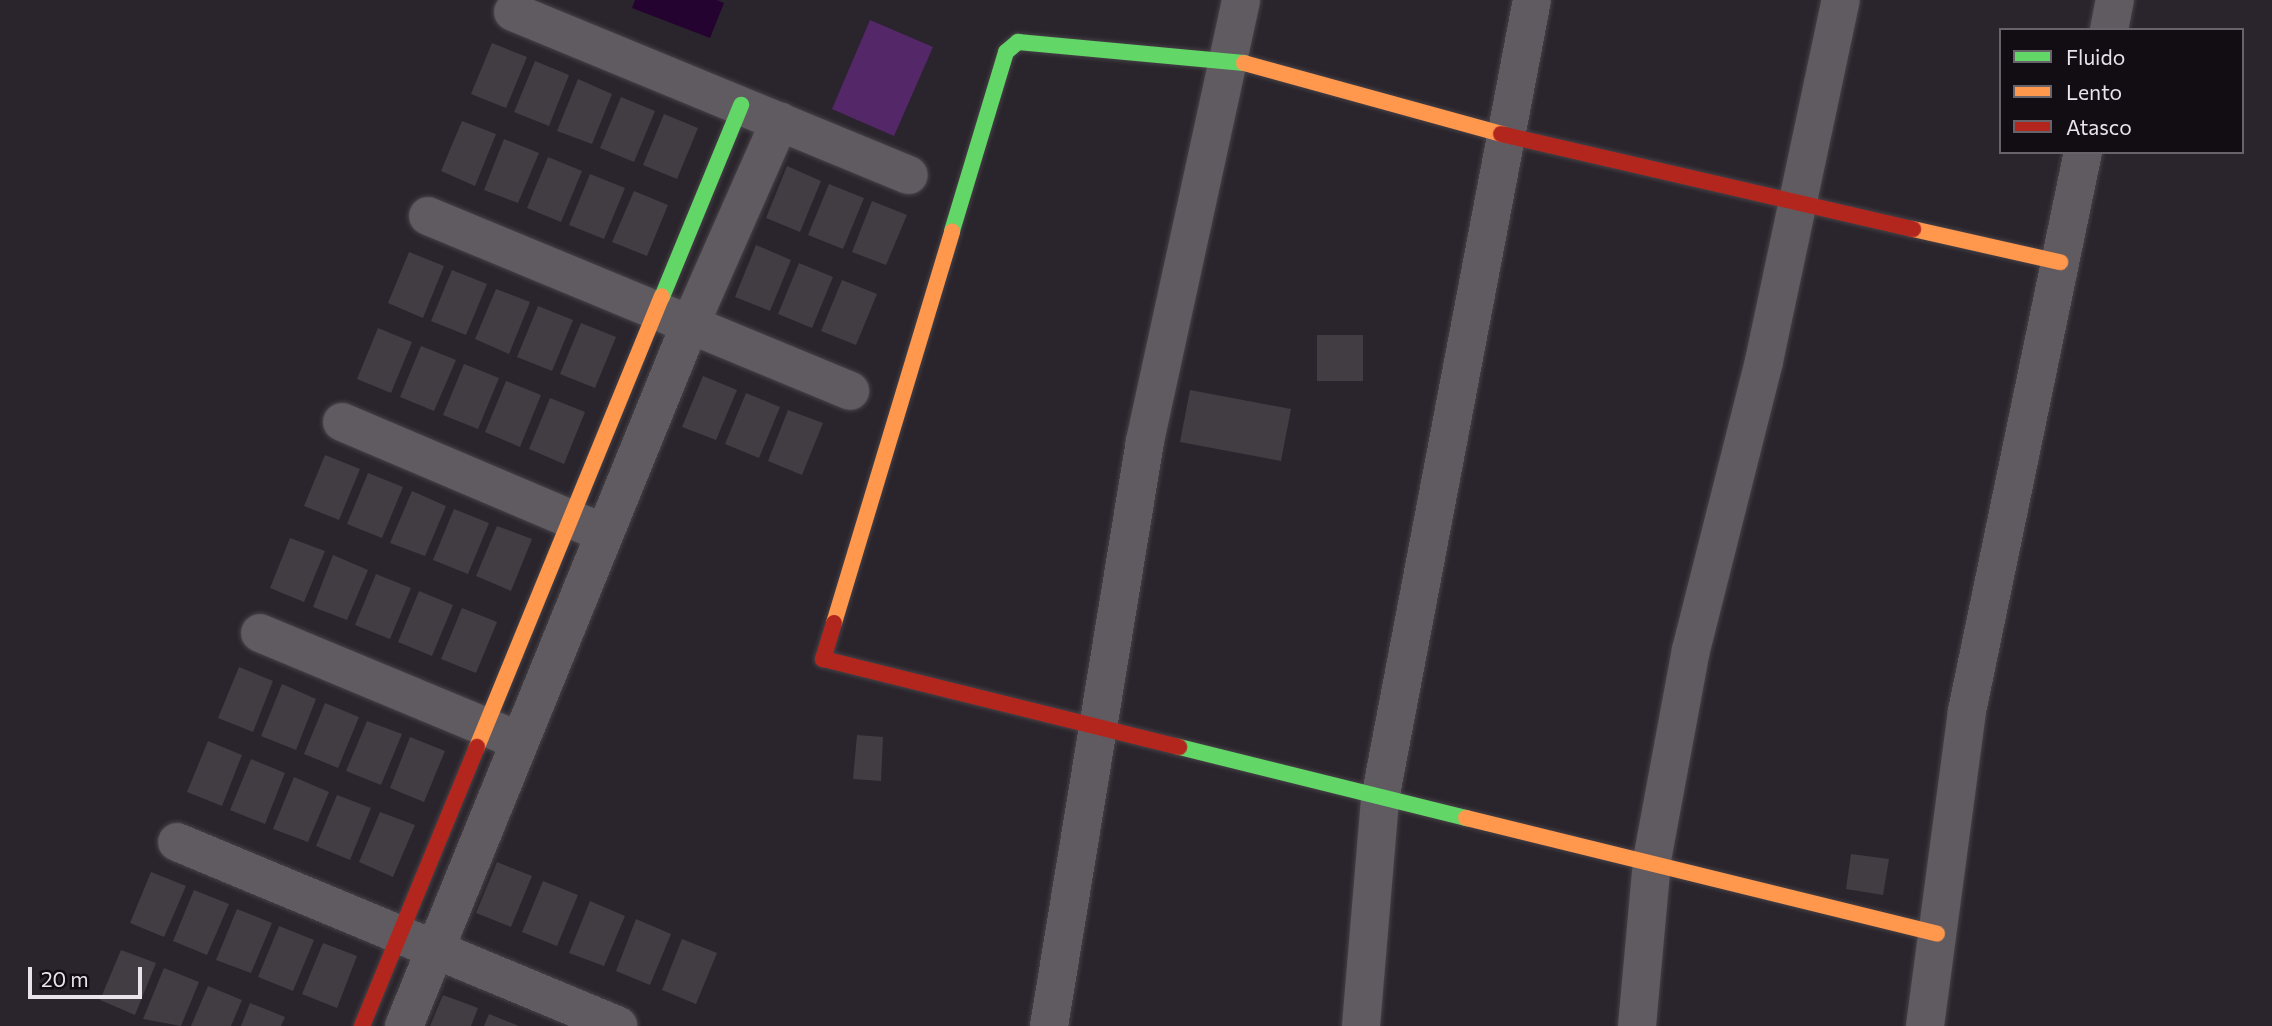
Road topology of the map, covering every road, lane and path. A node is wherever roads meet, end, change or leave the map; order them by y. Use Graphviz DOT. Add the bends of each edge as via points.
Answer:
graph roads {
  1 [pos="1241,0"];
  2 [pos="1532,0"];
  3 [pos="1841,0"];
  4 [pos="2115,0"];
  5 [pos="513,12"];
  6 [pos="2109,28"];
  7 [pos="1228,59"];
  8 [pos="741,105"];
  9 [pos="780,121"];
  10 [pos="1507,136"];
  11 [pos="2083,154"];
  12 [pos="909,175"];
  13 [pos="1800,204"];
  14 [pos="428,216"];
  15 [pos="2060,262"];
  16 [pos="672,320"];
  17 [pos="850,391"];
  18 [pos="342,422"];
  19 [pos="569,519"];
  20 [pos="604,533"];
  21 [pos="260,633"];
  22 [pos="482,726"];
  23 [pos="1095,726"];
  24 [pos="520,741"];
  25 [pos="1380,799"];
  26 [pos="177,842"];
  27 [pos="1653,860"];
  28 [pos="399,934"];
  29 [pos="1937,934"];
  30 [pos="436,949"];
  31 [pos="362,1026"];
  32 [pos="404,1026"];
  33 [pos="618,1026"];
  34 [pos="1049,1026"];
  35 [pos="1361,1026"];
  36 [pos="1637,1026"];
  37 [pos="1925,1026"];
  1 -- 7 [label="street"];
  2 -- 10 [label="street"];
  3 -- 13 [label="street"];
  4 -- 6 [label="street"];
  5 -- 8 [label="street"];
  7 -- 10 [label="street"];
  7 -- 23 [label="street" via="1145,441"];
  7 -- 23 [label="street" via="1031,41 1006,52 823,659"];
  8 -- 9 [label="street"];
  8 -- 16 [label="street"];
  9 -- 12 [label="street"];
  9 -- 16 [label="street"];
  10 -- 13 [label="street"];
  10 -- 25 [label="street"];
  11 -- 15 [label="street"];
  13 -- 15 [label="street"];
  13 -- 27 [label="street" via="1691,650"];
  14 -- 16 [label="street"];
  15 -- 29 [label="street" via="1967,711"];
  16 -- 17 [label="street"];
  16 -- 19 [label="street"];
  16 -- 20 [label="street"];
  18 -- 19 [label="street"];
  19 -- 20 [label="street"];
  19 -- 22 [label="street"];
  20 -- 24 [label="street"];
  21 -- 22 [label="street"];
  22 -- 24 [label="street"];
  22 -- 28 [label="street"];
  23 -- 25 [label="street"];
  23 -- 34 [label="street"];
  24 -- 30 [label="street"];
  25 -- 27 [label="street"];
  25 -- 35 [label="street"];
  26 -- 28 [label="street"];
  27 -- 29 [label="street"];
  27 -- 36 [label="street"];
  28 -- 30 [label="street"];
  28 -- 31 [label="street"];
  29 -- 37 [label="street"];
  30 -- 32 [label="street"];
  30 -- 33 [label="street"];
}
